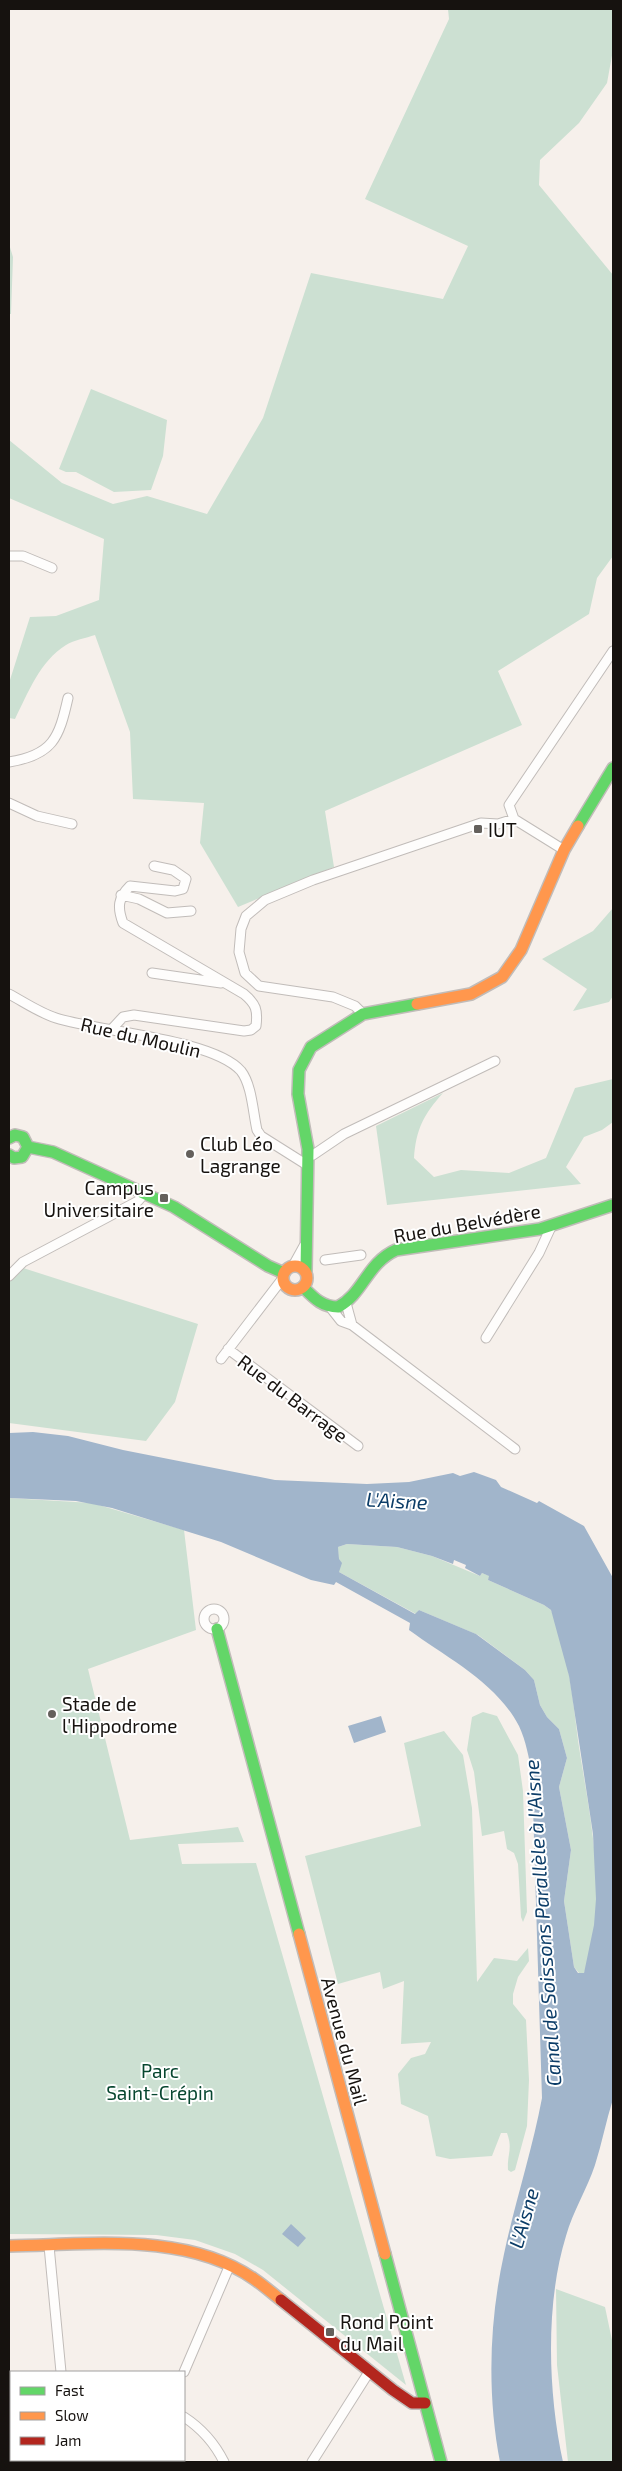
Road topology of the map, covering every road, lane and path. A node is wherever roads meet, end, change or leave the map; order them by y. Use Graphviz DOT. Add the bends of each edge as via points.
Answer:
graph roads {
  1 [pos="9,556"];
  2 [pos="52,568"];
  3 [pos="613,650"];
  4 [pos="68,698"];
  5 [pos="9,762"];
  6 [pos="613,768"];
  7 [pos="9,803"];
  8 [pos="514,819"];
  9 [pos="72,824"];
  10 [pos="564,850"];
  11 [pos="154,866"];
  12 [pos="121,895"];
  13 [pos="191,911"];
  14 [pos="152,973"];
  15 [pos="227,984"];
  16 [pos="9,994"];
  17 [pos="363,1014"];
  18 [pos="111,1030"];
  19 [pos="494,1061"];
  20 [pos="10,1137"];
  21 [pos="28,1147"];
  22 [pos="9,1155"];
  23 [pos="307,1161"];
  24 [pos="145,1193"];
  25 [pos="613,1205"];
  26 [pos="551,1227"];
  27 [pos="305,1244"];
  28 [pos="361,1255"];
  29 [pos="325,1260"];
  30 [pos="306,1271"];
  31 [pos="287,1272"];
  32 [pos="9,1276"];
  33 [pos="303,1287"];
  34 [pos="346,1304"];
  35 [pos="330,1307"];
  36 [pos="352,1325"];
  37 [pos="486,1338"];
  38 [pos="228,1350"];
  39 [pos="221,1359"];
  40 [pos="358,1446"];
  41 [pos="515,1449"];
  42 [pos="217,1629"];
  43 [pos="9,2246"];
  44 [pos="49,2246"];
  45 [pos="229,2266"];
  46 [pos="61,2371"];
  47 [pos="184,2371"];
  48 [pos="369,2372"];
  49 [pos="425,2403"];
  50 [pos="185,2418"];
  51 [pos="224,2462"];
  52 [pos="312,2462"];
  53 [pos="440,2462"];
  1 -- 2 [label="street" via="23,556"];
  3 -- 8 [label="street" via="510,805"];
  4 -- 5 [label="street" via="61,729 46,749 34,756"];
  6 -- 10 [label="street"];
  7 -- 9 [label="street" via="37,816"];
  8 -- 10 [label="street"];
  8 -- 17 [label="street" via="498,824 481,823 313,880 265,900 246,916 239,952 245,973 259,986 333,997 355,1006"];
  10 -- 17 [label="street" via="521,950 502,977 471,994"];
  11 -- 12 [label="street" via="173,870 186,879 183,889 130,886"];
  12 -- 13 [label="street" via="139,899 167,913"];
  12 -- 15 [label="street" via="119,912 123,923"];
  14 -- 15 [label="street"];
  15 -- 18 [label="street" via="253,1002 258,1010 256,1026 251,1030 134,1015 123,1017"];
  16 -- 18 [label="street, Rue du Moulin" via="54,1018"];
  17 -- 23 [label="street" via="311,1047 299,1070 298,1094"];
  18 -- 23 [label="street, Rue du Moulin" via="200,1048 232,1064 247,1082 261,1136"];
  19 -- 23 [label="street" via="344,1134"];
  20 -- 21 [label="street" via="23,1137"];
  21 -- 22 [label="street" via="22,1157"];
  21 -- 24 [label="street" via="53,1152"];
  23 -- 27 [label="street"];
  24 -- 31 [label="street" via="174,1207 268,1266"];
  24 -- 32 [label="street" via="138,1201 23,1262"];
  25 -- 26 [label="street, Rue du Belvédère"];
  26 -- 34 [label="street, Rue du Belvédère" via="396,1250 377,1262"];
  26 -- 37 [label="street" via="539,1253"];
  27 -- 30 [label="street"];
  27 -- 31 [label="street"];
  28 -- 29 [label="street"];
  30 -- 31 [label="street" via="300,1266"];
  30 -- 33 [label="street" via="308,1278"];
  31 -- 33 [label="street" via="284,1282 290,1289"];
  31 -- 38 [label="street"];
  33 -- 35 [label="street" via="323,1305"];
  34 -- 35 [label="street"];
  34 -- 36 [label="street"];
  35 -- 36 [label="street" via="342,1321"];
  36 -- 41 [label="street"];
  38 -- 39 [label="street"];
  38 -- 40 [label="street, Rue du Barrage"];
  42 -- 49 [label="street, Avenue du Mail"];
  43 -- 44 [label="street"];
  44 -- 45 [label="street" via="151,2246 191,2252"];
  44 -- 46 [label="street"];
  45 -- 47 [label="street"];
  45 -- 48 [label="street" via="253,2278"];
  48 -- 49 [label="street" via="412,2403"];
  48 -- 52 [label="street"];
  49 -- 53 [label="street, Avenue du Mail"];
  50 -- 51 [label="street" via="199,2428"];
}
